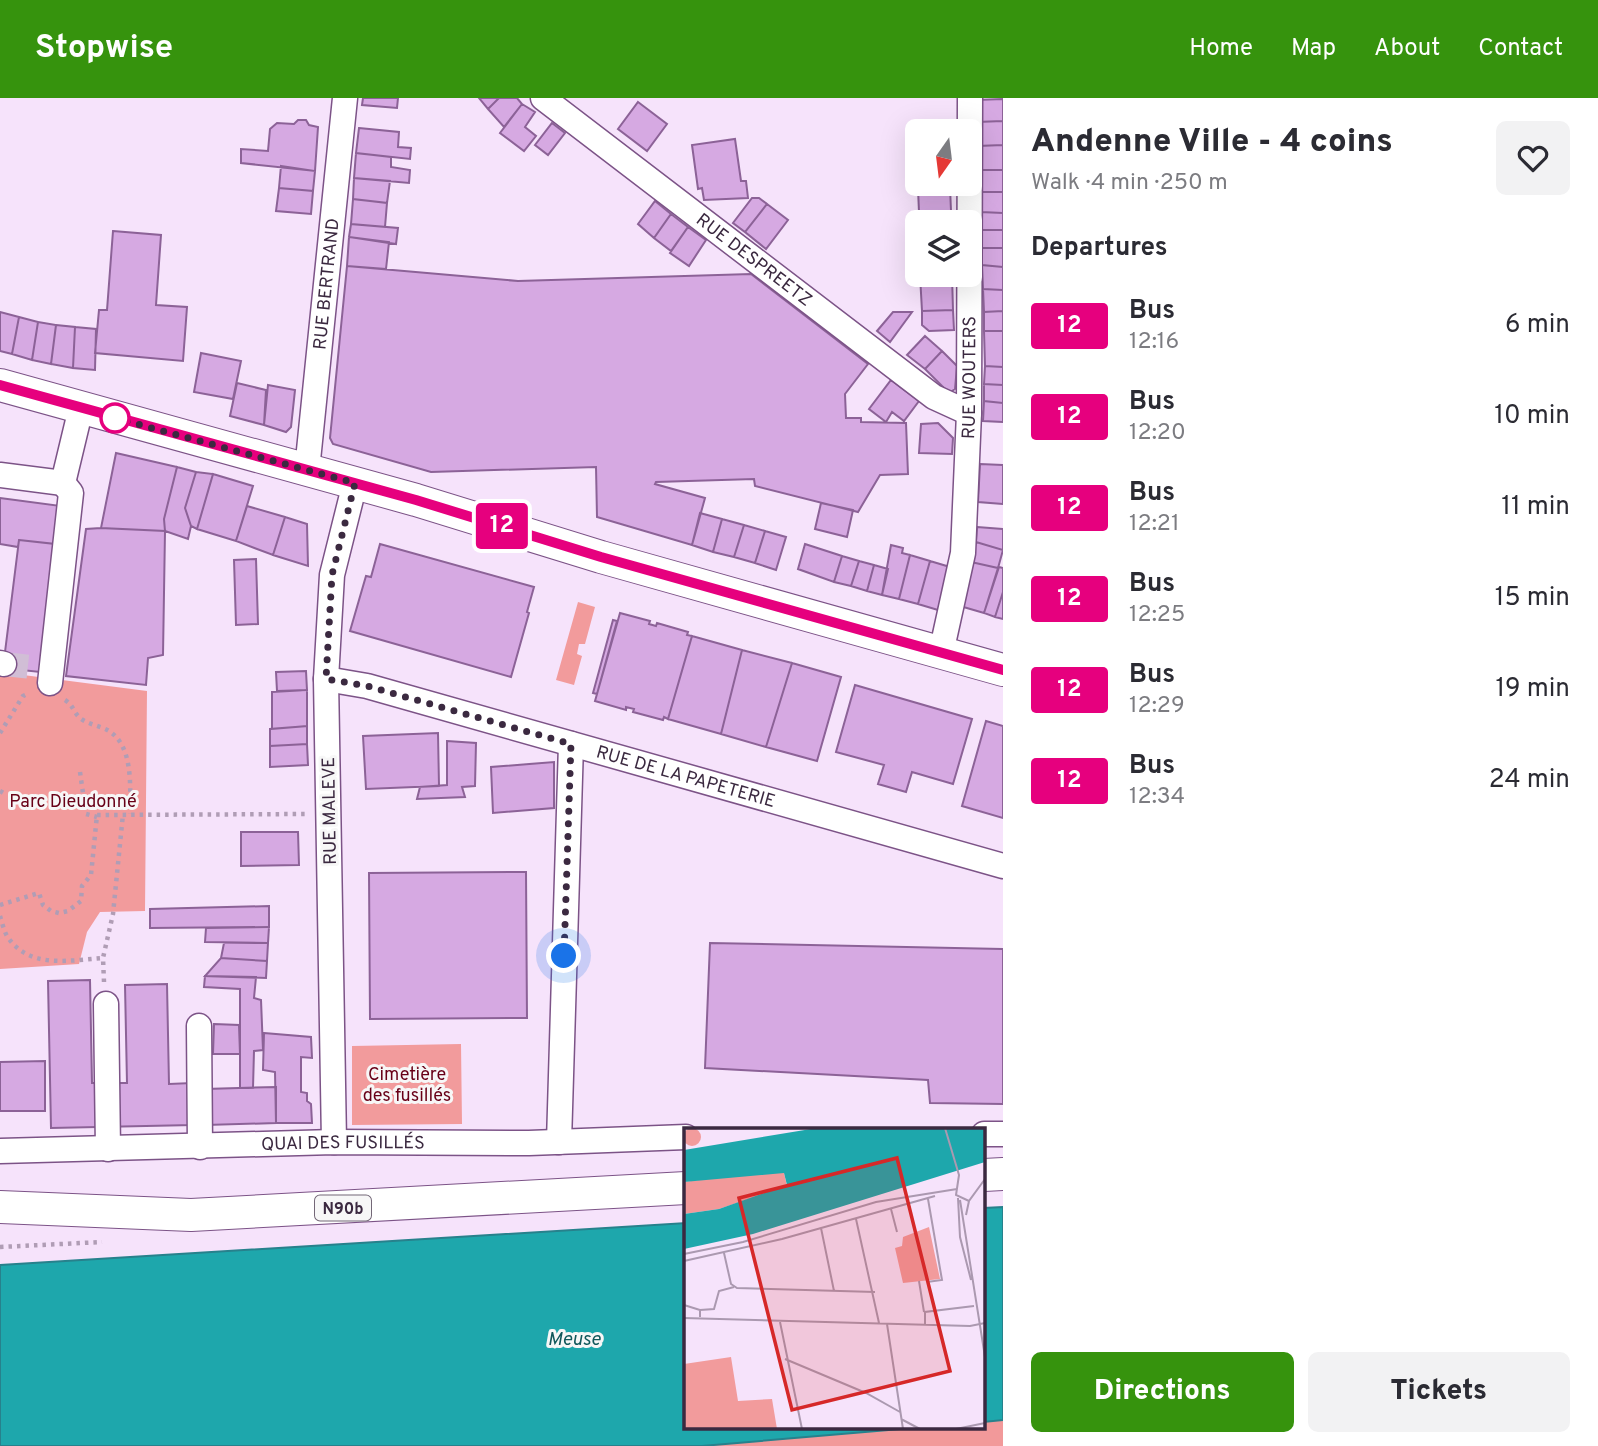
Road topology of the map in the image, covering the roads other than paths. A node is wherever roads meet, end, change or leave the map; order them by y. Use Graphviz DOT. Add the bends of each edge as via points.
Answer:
graph roads {
  1 [pos="345,98"];
  2 [pos="544,98"];
  3 [pos="970,98"];
  4 [pos="0,385"];
  5 [pos="81,408"];
  6 [pos="969,413"];
  7 [pos="307,470"];
  8 [pos="0,475"];
  9 [pos="62,483"];
  10 [pos="355,483"];
  11 [pos="941,653"];
  12 [pos="1003,670"];
  13 [pos="47,673"];
  14 [pos="326,679"];
  15 [pos="571,744"];
  16 [pos="1003,866"];
  17 [pos="106,1004"];
  18 [pos="199,1026"];
  19 [pos="684,1137"];
  20 [pos="334,1142"];
  21 [pos="559,1142"];
  22 [pos="200,1147"];
  23 [pos="108,1149"];
  24 [pos="0,1151"];
  25 [pos="684,1188"];
  26 [pos="0,1207"];
  1 -- 7 [label="street, RUE BERTRAND"];
  2 -- 6 [label="street, RUE DESPREETZ" via="933,397"];
  3 -- 6 [label="street, RUE WOUTERS"];
  4 -- 5 [label="main road"];
  5 -- 7 [label="main road"];
  5 -- 9 [label="street"];
  6 -- 11 [label="street, RUE WOUTERS" via="963,553"];
  7 -- 10 [label="main road"];
  8 -- 9 [label="street"];
  9 -- 13 [label="street" via="71,494"];
  10 -- 11 [label="main road"];
  10 -- 14 [label="street, RUE MALEVE" via="332,575"];
  11 -- 12 [label="main road"];
  14 -- 15 [label="street, RUE DE LA PAPETERIE" via="367,686"];
  14 -- 20 [label="street, RUE MALEVE"];
  15 -- 16 [label="street, RUE DE LA PAPETERIE"];
  15 -- 21 [label="street"];
  17 -- 23 [label="street"];
  18 -- 22 [label="street"];
  19 -- 21 [label="street, QUAI DES FUSILLÉS"];
  20 -- 21 [label="street, QUAI DES FUSILLÉS"];
  20 -- 22 [label="street, QUAI DES FUSILLÉS"];
  22 -- 23 [label="street, QUAI DES FUSILLÉS"];
  23 -- 24 [label="street, QUAI DES FUSILLÉS"];
  25 -- 26 [label="main road, N90b" via="191,1215"];
}
